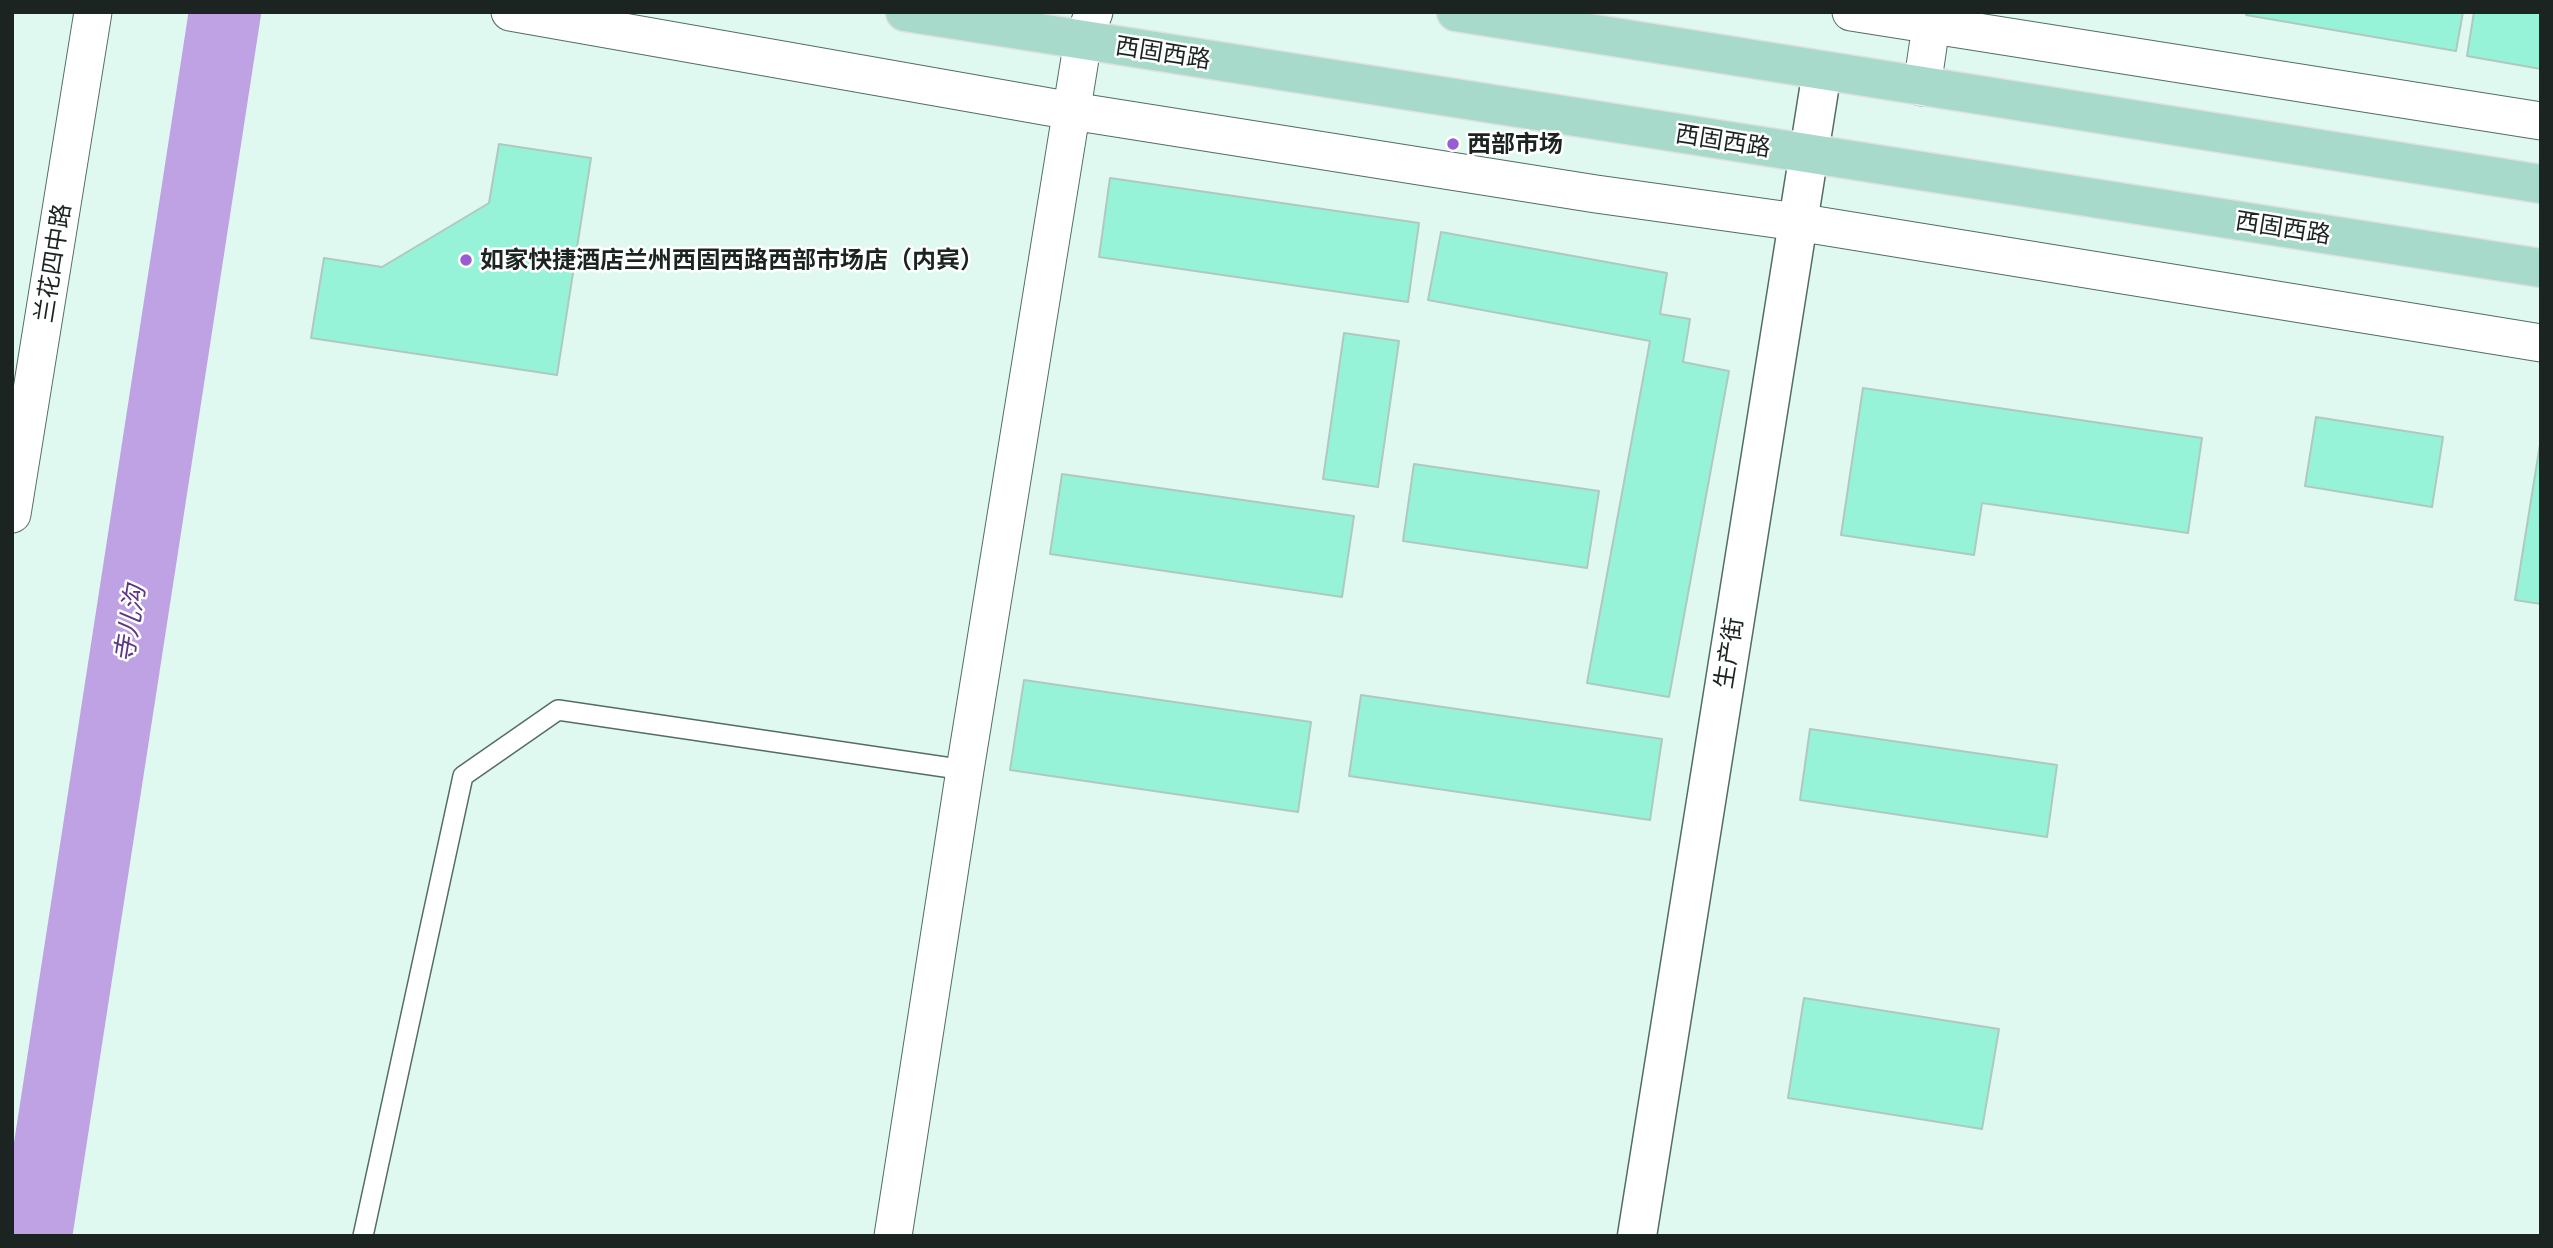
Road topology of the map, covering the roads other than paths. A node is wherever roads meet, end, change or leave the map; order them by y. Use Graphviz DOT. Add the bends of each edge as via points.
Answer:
graph roads {
  1 [pos="93,12"];
  2 [pos="510,12"];
  3 [pos="905,12"];
  4 [pos="1456,12"];
  5 [pos="1851,12"];
  6 [pos="1932,19"];
  7 [pos="1088,26"];
  8 [pos="1822,71"];
  9 [pos="1923,87"];
  10 [pos="1072,111"];
  11 [pos="2541,121"];
  12 [pos="1808,154"];
  13 [pos="2541,184"];
  14 [pos="1797,222"];
  15 [pos="2541,268"];
  16 [pos="2541,343"];
  17 [pos="12,514"];
  18 [pos="965,770"];
  19 [pos="363,1236"];
  20 [pos="893,1236"];
  21 [pos="1637,1236"];
  1 -- 17 [label="street, 兰花四中路"];
  2 -- 10 [label="street"];
  3 -- 7 [label="main road, 西固西路"];
  4 -- 8 [label="main road"];
  5 -- 6 [label="street"];
  6 -- 9 [label="street"];
  6 -- 11 [label="street"];
  7 -- 10 [label="street"];
  7 -- 12 [label="main road, 西固西路"];
  8 -- 9 [label="main road"];
  8 -- 12 [label="street, 生产街"];
  9 -- 13 [label="main road"];
  10 -- 14 [label="street"];
  10 -- 18 [label="street"];
  12 -- 14 [label="street, 生产街"];
  12 -- 15 [label="main road, 西固西路"];
  14 -- 16 [label="street"];
  14 -- 21 [label="street, 生产街"];
  18 -- 19 [label="lane" via="558,710 463,776"];
  18 -- 20 [label="street"];
}
